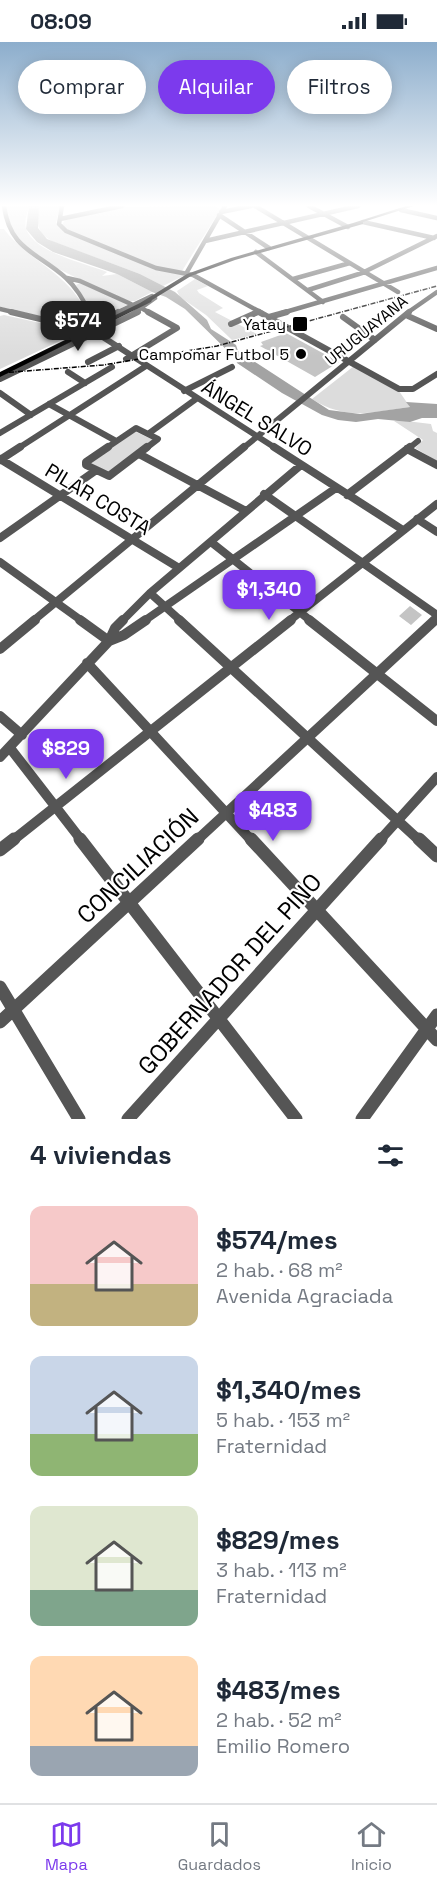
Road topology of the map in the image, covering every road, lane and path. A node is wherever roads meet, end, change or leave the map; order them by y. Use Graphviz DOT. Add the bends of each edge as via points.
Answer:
graph roads {
  1 [pos="37,256"];
  2 [pos="127,256"];
  3 [pos="197,256"];
  4 [pos="243,256"];
  5 [pos="262,256"];
  6 [pos="339,256"];
  7 [pos="396,256"];
  8 [pos="350,263"];
  9 [pos="437,268"];
  10 [pos="364,271"];
  11 [pos="190,274"];
  12 [pos="67,278"];
  13 [pos="293,279"];
  14 [pos="386,284"];
  15 [pos="308,290"];
  16 [pos="398,292"];
  17 [pos="437,295"];
  18 [pos="154,297"];
  19 [pos="323,302"];
  20 [pos="131,304"];
  21 [pos="143,306"];
  22 [pos="0,309"];
  23 [pos="9,311"];
  24 [pos="259,311"];
  25 [pos="0,314"];
  26 [pos="89,314"];
  27 [pos="408,316"];
  28 [pos="269,317"];
  29 [pos="343,317"];
  30 [pos="95,322"];
  31 [pos="231,324"];
  32 [pos="105,327"];
  33 [pos="88,328"];
  34 [pos="437,329"];
  35 [pos="377,339"];
  36 [pos="118,346"];
  37 [pos="133,355"];
  38 [pos="126,360"];
  39 [pos="349,361"];
  40 [pos="88,362"];
  41 [pos="146,366"];
  42 [pos="232,367"];
  43 [pos="112,368"];
  44 [pos="68,372"];
  45 [pos="437,374"];
  46 [pos="0,376"];
  47 [pos="85,383"];
  48 [pos="314,390"];
  49 [pos="184,391"];
  50 [pos="0,393"];
  51 [pos="196,399"];
  52 [pos="49,404"];
  53 [pos="31,415"];
  54 [pos="70,416"];
  55 [pos="0,433"];
  56 [pos="148,434"];
  57 [pos="256,437"];
  58 [pos="116,441"];
  59 [pos="418,441"];
  60 [pos="407,449"];
  61 [pos="139,454"];
  62 [pos="0,459"];
  63 [pos="301,465"];
  64 [pos="437,465"];
  65 [pos="95,471"];
  66 [pos="197,485"];
  67 [pos="336,488"];
  68 [pos="264,494"];
  69 [pos="346,495"];
  70 [pos="61,496"];
  71 [pos="437,504"];
  72 [pos="246,511"];
  73 [pos="296,516"];
  74 [pos="417,519"];
  75 [pos="403,530"];
  76 [pos="437,532"];
  77 [pos="0,538"];
  78 [pos="132,539"];
  79 [pos="211,542"];
  80 [pos="235,558"];
  81 [pos="0,562"];
  82 [pos="363,562"];
  83 [pos="179,568"];
  84 [pos="150,593"];
  85 [pos="57,603"];
  86 [pos="166,607"];
  87 [pos="302,612"];
  88 [pos="437,616"];
  89 [pos="109,641"];
  90 [pos="0,649"];
  91 [pos="87,663"];
  92 [pos="231,668"];
  93 [pos="377,674"];
  94 [pos="0,716"];
  95 [pos="437,721"];
  96 [pos="150,731"];
  97 [pos="22,735"];
  98 [pos="308,737"];
  99 [pos="10,748"];
  100 [pos="0,757"];
  101 [pos="437,777"];
  102 [pos="56,806"];
  103 [pos="226,813"];
  104 [pos="398,820"];
  105 [pos="0,850"];
  106 [pos="437,856"];
  107 [pos="130,902"];
  108 [pos="316,910"];
  109 [pos="0,987"];
  110 [pos="13,1009"];
  111 [pos="437,1015"];
  112 [pos="218,1018"];
  113 [pos="0,1022"];
  114 [pos="427,1030"];
  115 [pos="437,1040"];
  116 [pos="79,1119"];
  117 [pos="128,1119"];
  118 [pos="296,1119"];
  119 [pos="362,1119"];
  1 -- 12 [label="street"];
  2 -- 11 [label="street" via="156,268"];
  3 -- 11 [label="street"];
  4 -- 11 [label="main road"];
  5 -- 13 [label="street"];
  6 -- 8 [label="street"];
  7 -- 10 [label="street"];
  8 -- 10 [label="street"];
  8 -- 13 [label="street"];
  9 -- 14 [label="street"];
  10 -- 14 [label="street"];
  10 -- 15 [label="street"];
  11 -- 18 [label="main road"];
  11 -- 24 [label="street"];
  12 -- 20 [label="street"];
  12 -- 26 [label="street"];
  13 -- 15 [label="street"];
  14 -- 16 [label="street"];
  14 -- 19 [label="street"];
  15 -- 19 [label="street"];
  17 -- 35 [label="street, URUGUAYANA" via="404,315"];
  18 -- 20 [label="street"];
  18 -- 21 [label="main road"];
  19 -- 28 [label="street"];
  20 -- 30 [label="street"];
  21 -- 32 [label="street"];
  21 -- 37 [label="street" via="177,328"];
  21 -- 46 [label="main road"];
  22 -- 23 [label="street"];
  23 -- 25 [label="street"];
  23 -- 33 [label="street"];
  24 -- 28 [label="street"];
  24 -- 31 [label="street"];
  26 -- 30 [label="street"];
  26 -- 33 [label="street"];
  27 -- 34 [label="street"];
  28 -- 39 [label="street"];
  29 -- 35 [label="street"];
  30 -- 32 [label="street"];
  30 -- 33 [label="street"];
  32 -- 33 [label="street"];
  33 -- 36 [label="street, ÁNGEL SALVO"];
  33 -- 46 [label="street"];
  35 -- 39 [label="street, URUGUAYANA"];
  36 -- 37 [label="street, ÁNGEL SALVO"];
  36 -- 40 [label="street"];
  37 -- 38 [label="street"];
  37 -- 41 [label="street, ÁNGEL SALVO"];
  39 -- 45 [label="street" via="404,390 413,389"];
  39 -- 48 [label="street, URUGUAYANA"];
  41 -- 49 [label="street, ÁNGEL SALVO"];
  41 -- 54 [label="street"];
  42 -- 49 [label="street"];
  43 -- 47 [label="street"];
  44 -- 47 [label="street"];
  47 -- 52 [label="street"];
  48 -- 57 [label="street"];
  49 -- 51 [label="street, ÁNGEL SALVO"];
  50 -- 53 [label="street"];
  51 -- 56 [label="street"];
  51 -- 57 [label="street, ÁNGEL SALVO"];
  52 -- 53 [label="street"];
  52 -- 54 [label="street"];
  53 -- 55 [label="street"];
  54 -- 58 [label="street"];
  54 -- 62 [label="street"];
  56 -- 58 [label="street" via="136,428"];
  56 -- 61 [label="street" via="158,439"];
  57 -- 63 [label="street, ÁNGEL SALVO"];
  57 -- 66 [label="street"];
  58 -- 65 [label="street" via="86,462"];
  59 -- 60 [label="street"];
  60 -- 64 [label="street"];
  60 -- 69 [label="street"];
  61 -- 65 [label="street" via="111,475"];
  61 -- 66 [label="street"];
  62 -- 70 [label="street, PILAR COSTA"];
  63 -- 67 [label="street, ÁNGEL SALVO"];
  63 -- 68 [label="street"];
  65 -- 70 [label="street"];
  66 -- 72 [label="street"];
  66 -- 78 [label="street"];
  67 -- 69 [label="street, ÁNGEL SALVO"];
  67 -- 73 [label="street"];
  68 -- 72 [label="street"];
  68 -- 73 [label="street"];
  69 -- 75 [label="street, ÁNGEL SALVO"];
  70 -- 77 [label="street"];
  70 -- 78 [label="street, PILAR COSTA"];
  71 -- 74 [label="street"];
  72 -- 79 [label="street"];
  73 -- 80 [label="street"];
  73 -- 82 [label="street"];
  74 -- 75 [label="street"];
  74 -- 76 [label="street"];
  75 -- 82 [label="street"];
  78 -- 83 [label="street, PILAR COSTA"];
  78 -- 85 [label="street"];
  79 -- 80 [label="street"];
  79 -- 83 [label="street"];
  80 -- 86 [label="street"];
  80 -- 87 [label="street"];
  81 -- 85 [label="street"];
  82 -- 87 [label="street"];
  82 -- 88 [label="street"];
  83 -- 84 [label="street"];
  84 -- 86 [label="street"];
  84 -- 89 [label="street" via="115,628"];
  85 -- 89 [label="street"];
  85 -- 90 [label="street"];
  86 -- 89 [label="street"];
  86 -- 92 [label="street"];
  87 -- 92 [label="street"];
  87 -- 93 [label="street"];
  88 -- 93 [label="street, CONCILIACIÓN"];
  89 -- 91 [label="street"];
  91 -- 96 [label="street"];
  91 -- 97 [label="street"];
  92 -- 96 [label="street"];
  92 -- 98 [label="street"];
  93 -- 95 [label="street"];
  93 -- 98 [label="street, CONCILIACIÓN"];
  94 -- 97 [label="street"];
  96 -- 102 [label="street"];
  96 -- 103 [label="street"];
  97 -- 99 [label="street"];
  98 -- 103 [label="street, CONCILIACIÓN"];
  98 -- 104 [label="street"];
  99 -- 100 [label="street"];
  99 -- 102 [label="street"];
  101 -- 104 [label="street, GOBERNADOR DEL PINO"];
  102 -- 105 [label="street"];
  102 -- 107 [label="street"];
  103 -- 107 [label="street, CONCILIACIÓN"];
  103 -- 108 [label="street"];
  104 -- 106 [label="street"];
  104 -- 108 [label="street, GOBERNADOR DEL PINO"];
  107 -- 110 [label="street, CONCILIACIÓN"];
  107 -- 112 [label="street"];
  108 -- 112 [label="street, GOBERNADOR DEL PINO"];
  108 -- 114 [label="street"];
  109 -- 110 [label="street"];
  110 -- 113 [label="street, CONCILIACIÓN"];
  110 -- 116 [label="street"];
  111 -- 114 [label="street"];
  112 -- 117 [label="street, GOBERNADOR DEL PINO"];
  112 -- 118 [label="street"];
  114 -- 115 [label="street"];
  114 -- 119 [label="street"];
}
